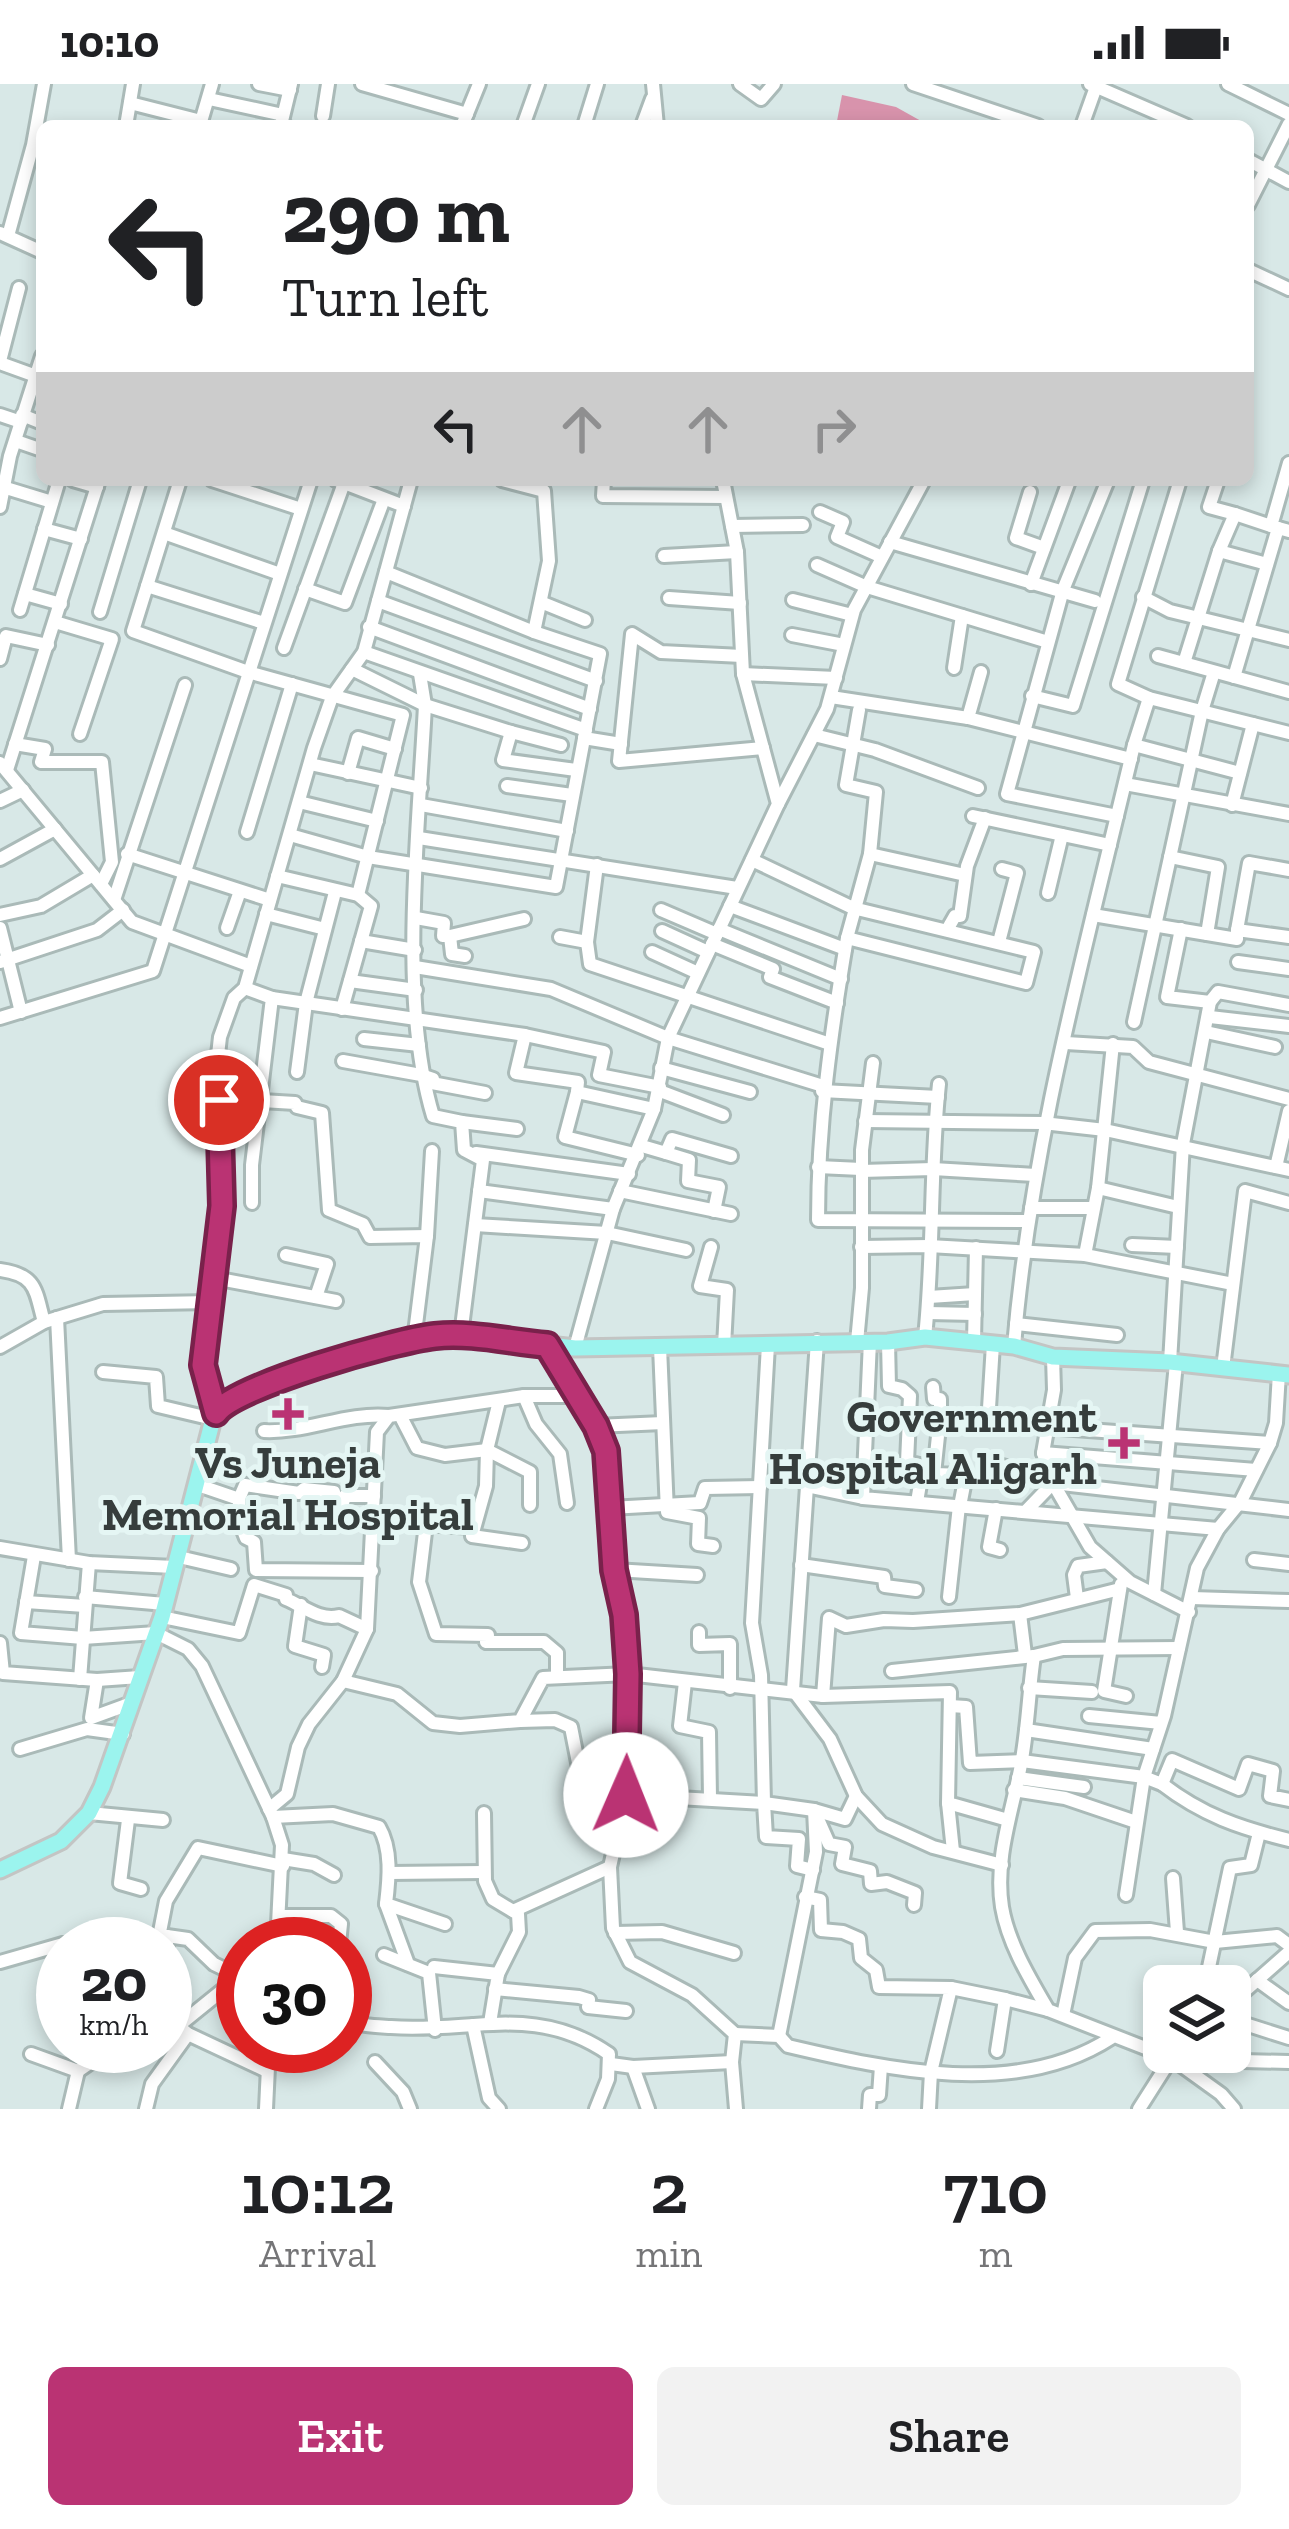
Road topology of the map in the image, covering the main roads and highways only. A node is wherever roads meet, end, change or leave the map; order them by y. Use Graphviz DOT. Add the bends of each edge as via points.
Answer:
graph roads {
  1 [pos="1284,1374"];
  2 [pos="0,1870"];
  1 -- 2 [label="main road" via="1053,1357 925,1337 575,1348 461,1335 265,1383 223,1403 214,1416 161,1618 88,1813 61,1841"];
}
